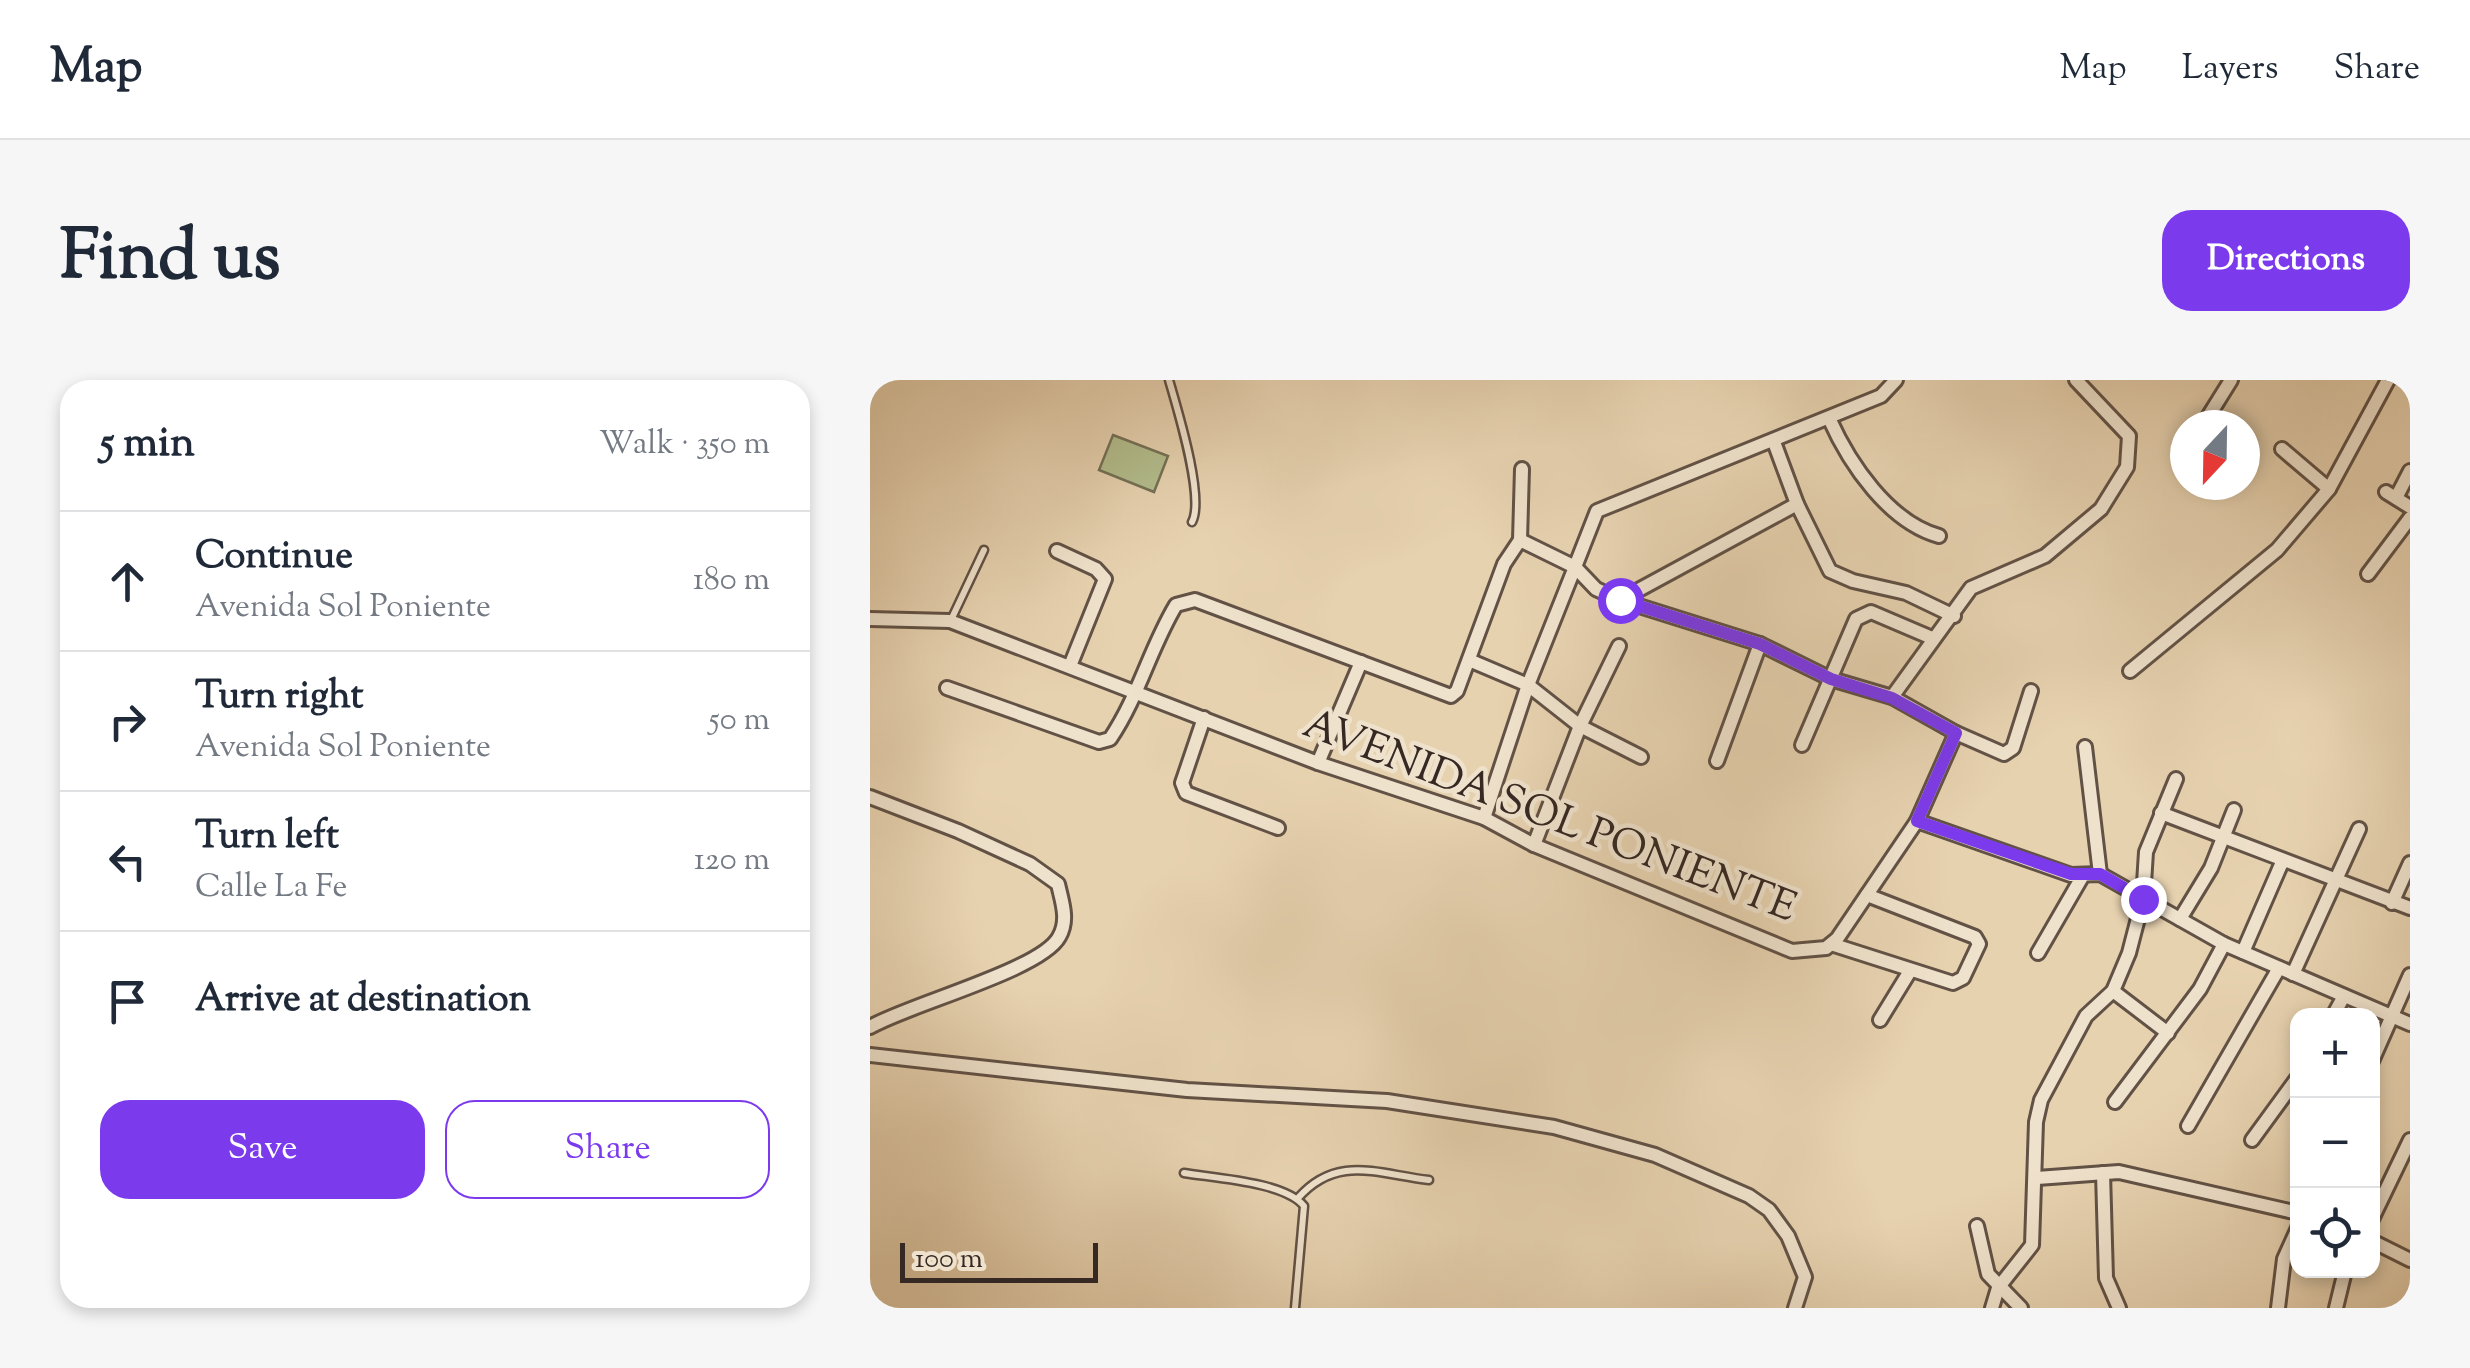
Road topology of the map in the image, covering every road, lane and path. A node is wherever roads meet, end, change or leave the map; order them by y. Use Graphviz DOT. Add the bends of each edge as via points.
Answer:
graph roads {
  1 [pos="1169,380"];
  2 [pos="1896,380"];
  3 [pos="2076,380"];
  4 [pos="2231,380"];
  5 [pos="2388,380"];
  6 [pos="2213,410"];
  7 [pos="1829,418"];
  8 [pos="1774,442"];
  9 [pos="2282,449"];
  10 [pos="1522,468"];
  11 [pos="2410,471"];
  12 [pos="2329,490"];
  13 [pos="1797,504"];
  14 [pos="2410,507"];
  15 [pos="2410,518"];
  16 [pos="1192,522"];
  17 [pos="1939,536"];
  18 [pos="1520,540"];
  19 [pos="984,550"];
  20 [pos="1057,551"];
  21 [pos="1575,567"];
  22 [pos="2368,574"];
  23 [pos="1620,600"];
  24 [pos="1954,616"];
  25 [pos="870,619"];
  26 [pos="950,621"];
  27 [pos="1932,638"];
  28 [pos="1760,644"];
  29 [pos="1619,646"];
  30 [pos="1469,660"];
  31 [pos="1360,662"];
  32 [pos="1070,666"];
  33 [pos="2130,671"];
  34 [pos="1831,679"];
  35 [pos="1528,685"];
  36 [pos="947,688"];
  37 [pos="1139,692"];
  38 [pos="2031,692"];
  39 [pos="1892,698"];
  40 [pos="1204,718"];
  41 [pos="1580,726"];
  42 [pos="1956,733"];
  43 [pos="1802,745"];
  44 [pos="2085,747"];
  45 [pos="1641,757"];
  46 [pos="1717,762"];
  47 [pos="1318,764"];
  48 [pos="2176,779"];
  49 [pos="870,797"];
  50 [pos="2234,810"];
  51 [pos="2161,813"];
  52 [pos="1484,818"];
  53 [pos="1917,821"];
  54 [pos="1278,828"];
  55 [pos="2359,828"];
  56 [pos="2223,837"];
  57 [pos="1534,845"];
  58 [pos="2283,860"];
  59 [pos="2410,863"];
  60 [pos="2100,874"];
  61 [pos="2082,878"];
  62 [pos="2337,882"];
  63 [pos="1866,895"];
  64 [pos="2143,899"];
  65 [pos="2392,903"];
  66 [pos="2410,908"];
  67 [pos="2180,919"];
  68 [pos="1831,944"];
  69 [pos="2224,944"];
  70 [pos="2243,952"];
  71 [pos="2038,953"];
  72 [pos="1910,971"];
  73 [pos="2286,972"];
  74 [pos="2410,975"];
  75 [pos="2112,991"];
  76 [pos="2344,996"];
  77 [pos="2337,1008"];
  78 [pos="2393,1016"];
  79 [pos="1880,1020"];
  80 [pos="2410,1024"];
  81 [pos="870,1027"];
  82 [pos="2168,1034"];
  83 [pos="2380,1043"];
  84 [pos="870,1055"];
  85 [pos="2290,1088"];
  86 [pos="2115,1102"];
  87 [pos="2188,1126"];
  88 [pos="2252,1140"];
  89 [pos="2410,1140"];
  90 [pos="1184,1172"];
  91 [pos="2103,1173"];
  92 [pos="2038,1178"];
  93 [pos="1429,1180"];
  94 [pos="1298,1198"];
  95 [pos="2380,1202"];
  96 [pos="2290,1210"];
  97 [pos="1977,1226"];
  98 [pos="2380,1245"];
  99 [pos="2290,1246"];
  100 [pos="2410,1260"];
  101 [pos="2343,1278"];
  102 [pos="1998,1288"];
  103 [pos="1296,1308"];
  104 [pos="1796,1308"];
  105 [pos="1992,1308"];
  106 [pos="2021,1308"];
  107 [pos="2119,1308"];
  108 [pos="2278,1308"];
  109 [pos="2336,1308"];
  1 -- 16 [label="lane" via="1193,488"];
  2 -- 7 [label="street" via="1881,396"];
  3 -- 24 [label="street" via="2130,436 2127,467 2101,509 2046,556 1970,588"];
  4 -- 6 [label="street"];
  5 -- 12 [label="street"];
  7 -- 8 [label="street"];
  7 -- 17 [label="street" via="1842,447 1886,502 1914,529"];
  8 -- 13 [label="street"];
  8 -- 21 [label="street" via="1597,512"];
  9 -- 12 [label="street"];
  10 -- 18 [label="street"];
  11 -- 14 [label="street" via="2391,495"];
  12 -- 33 [label="street" via="2278,550"];
  13 -- 23 [label="street"];
  13 -- 24 [label="street" via="1830,571 1906,593"];
  15 -- 22 [label="street"];
  18 -- 21 [label="street"];
  18 -- 30 [label="street" via="1504,564"];
  19 -- 26 [label="lane"];
  20 -- 32 [label="street" via="1106,580"];
  21 -- 23 [label="street" via="1596,589"];
  21 -- 35 [label="street"];
  23 -- 28 [label="street"];
  24 -- 27 [label="street"];
  25 -- 26 [label="street, AVENIDA SOL PONIENTE"];
  26 -- 32 [label="street, AVENIDA SOL PONIENTE"];
  27 -- 34 [label="street" via="1871,612 1856,619"];
  27 -- 39 [label="street"];
  28 -- 34 [label="street"];
  28 -- 46 [label="street"];
  29 -- 41 [label="street"];
  30 -- 31 [label="street" via="1451,696"];
  30 -- 35 [label="street"];
  31 -- 37 [label="street" via="1195,600 1176,605"];
  31 -- 47 [label="street"];
  32 -- 37 [label="street, AVENIDA SOL PONIENTE"];
  34 -- 39 [label="street"];
  34 -- 43 [label="street"];
  35 -- 41 [label="street"];
  35 -- 52 [label="street"];
  36 -- 37 [label="street" via="1099,742 1110,739"];
  37 -- 40 [label="street, AVENIDA SOL PONIENTE"];
  38 -- 42 [label="street" via="2013,748 2004,754"];
  39 -- 42 [label="street"];
  40 -- 47 [label="street, AVENIDA SOL PONIENTE"];
  40 -- 54 [label="street" via="1182,783 1186,794"];
  41 -- 45 [label="street"];
  41 -- 57 [label="street"];
  42 -- 53 [label="street, AVENIDA SOL PONIENTE"];
  44 -- 60 [label="street"];
  47 -- 52 [label="street, AVENIDA SOL PONIENTE"];
  48 -- 51 [label="street"];
  49 -- 81 [label="street" via="1030,864 1058,884 1066,916 1059,939 1034,960"];
  50 -- 56 [label="street"];
  51 -- 56 [label="street"];
  51 -- 64 [label="street" via="2146,852"];
  52 -- 57 [label="street, AVENIDA SOL PONIENTE"];
  53 -- 61 [label="street"];
  53 -- 63 [label="street, AVENIDA SOL PONIENTE"];
  55 -- 62 [label="street"];
  56 -- 58 [label="street"];
  56 -- 67 [label="street"];
  57 -- 68 [label="street, AVENIDA SOL PONIENTE" via="1792,951"];
  58 -- 62 [label="street"];
  58 -- 70 [label="street"];
  59 -- 65 [label="street"];
  60 -- 61 [label="street"];
  60 -- 64 [label="street"];
  61 -- 71 [label="street"];
  62 -- 65 [label="street"];
  62 -- 73 [label="street"];
  63 -- 68 [label="street, AVENIDA SOL PONIENTE"];
  63 -- 72 [label="street" via="1978,940 1959,983"];
  64 -- 67 [label="street"];
  64 -- 75 [label="street"];
  65 -- 66 [label="street"];
  67 -- 69 [label="street"];
  68 -- 72 [label="street"];
  69 -- 70 [label="street"];
  69 -- 82 [label="street"];
  70 -- 73 [label="street"];
  72 -- 79 [label="street"];
  73 -- 76 [label="street"];
  73 -- 87 [label="street"];
  74 -- 78 [label="street"];
  75 -- 82 [label="street"];
  75 -- 92 [label="street" via="2086,1016 2040,1100"];
  76 -- 77 [label="street"];
  76 -- 78 [label="street"];
  78 -- 80 [label="street"];
  78 -- 83 [label="street"];
  82 -- 86 [label="street"];
  84 -- 104 [label="street" via="1187,1090 1387,1101 1554,1127 1655,1156 1769,1210 1805,1277"];
  85 -- 88 [label="street"];
  89 -- 95 [label="street"];
  90 -- 94 [label="lane"];
  91 -- 92 [label="street"];
  91 -- 96 [label="street"];
  91 -- 107 [label="street" via="2106,1278"];
  92 -- 102 [label="street" via="2032,1244"];
  93 -- 94 [label="lane" via="1339,1170 1322,1175"];
  94 -- 103 [label="lane" via="1304,1206"];
  97 -- 102 [label="street"];
  98 -- 100 [label="street"];
  99 -- 108 [label="street"];
  101 -- 109 [label="street"];
  102 -- 105 [label="street"];
  102 -- 106 [label="street"];
}
